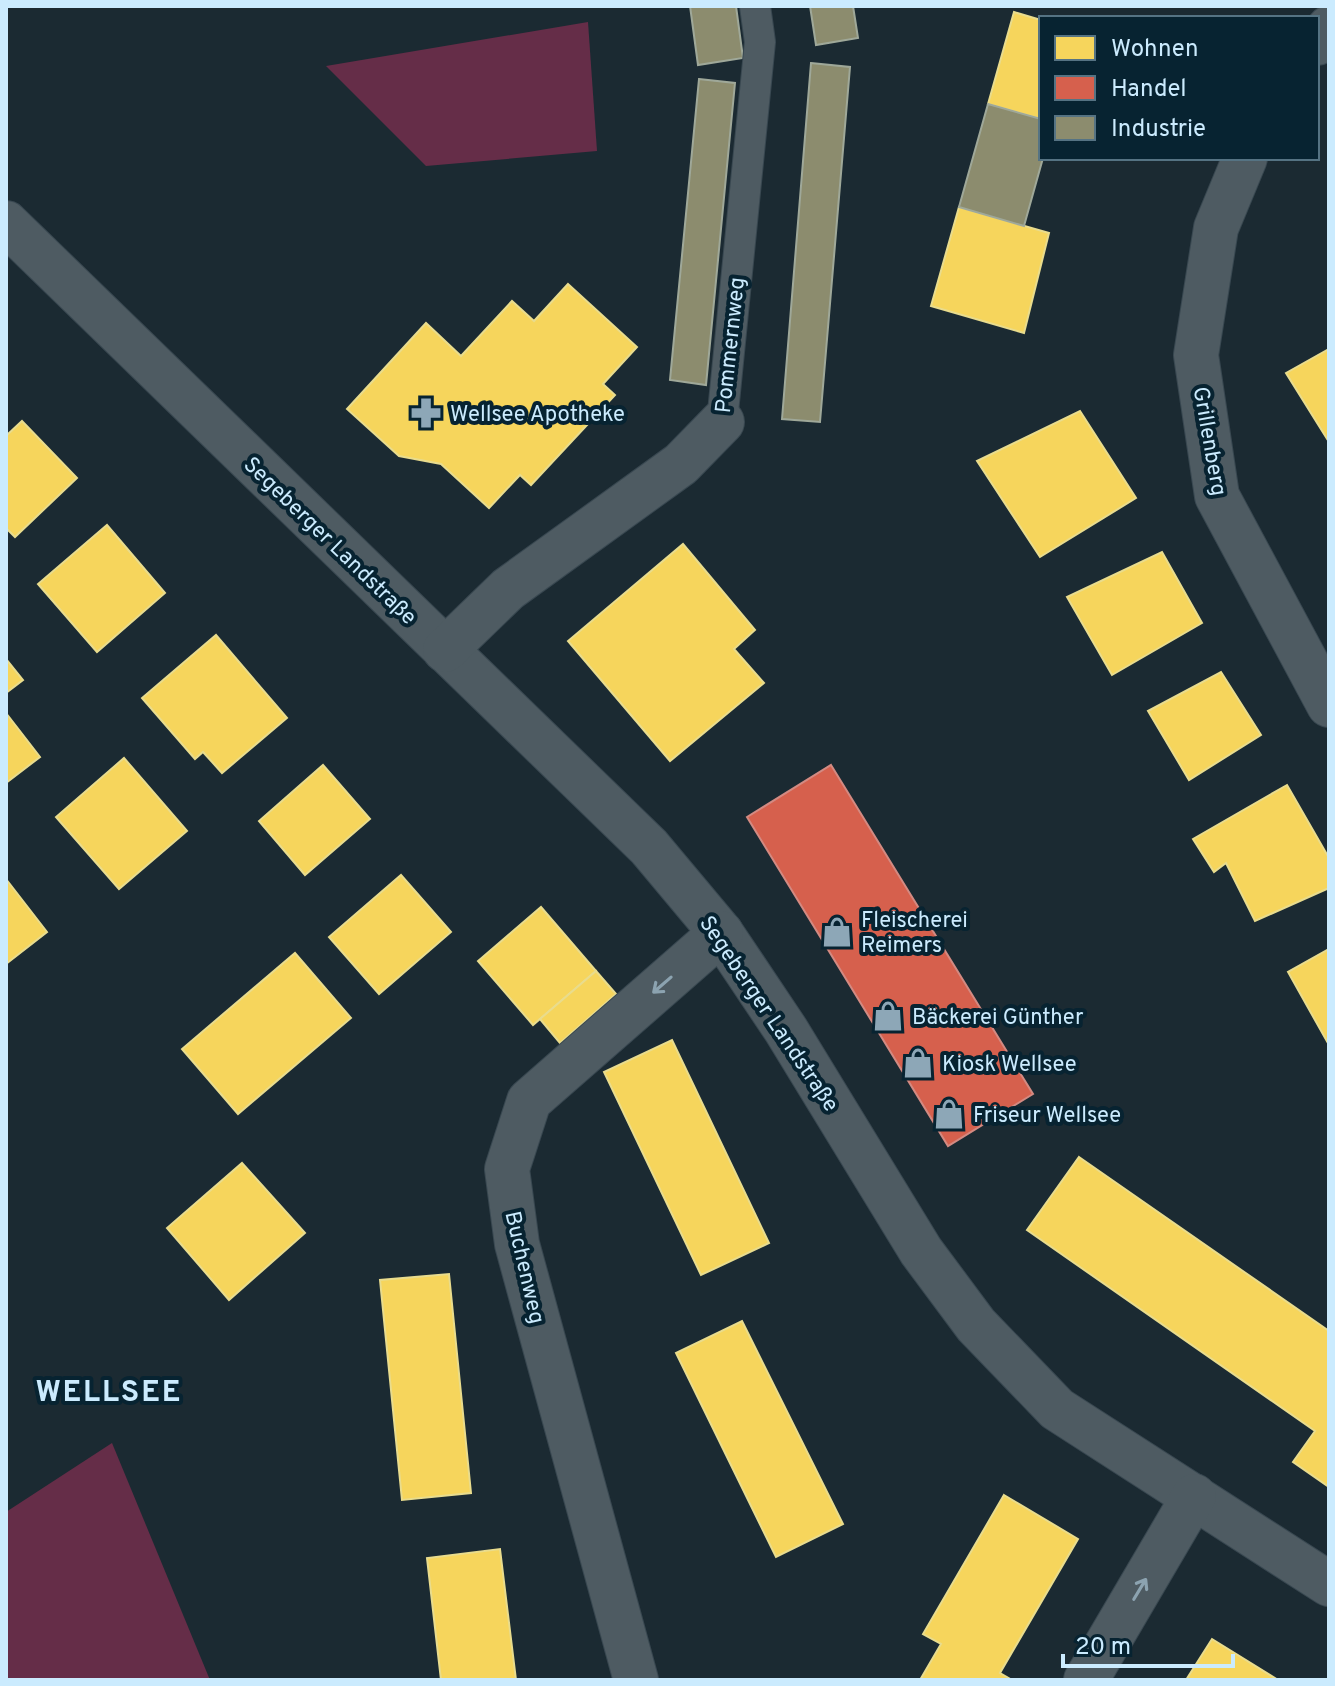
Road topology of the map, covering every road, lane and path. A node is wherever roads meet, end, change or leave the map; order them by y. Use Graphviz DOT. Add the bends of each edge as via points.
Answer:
graph roads {
  1 [pos="755,6"];
  2 [pos="1244,160"];
  3 [pos="6,223"];
  4 [pos="722,422"];
  5 [pos="445,650"];
  6 [pos="1329,705"];
  7 [pos="721,933"];
  8 [pos="1194,1496"];
  9 [pos="1329,1584"];
  10 [pos="636,1680"];
  11 [pos="1086,1680"];
  1 -- 4 [label="lane, Pommernweg" via="760,42"];
  2 -- 6 [label="street, Grillenberg" via="1216,228 1196,355 1217,496"];
  3 -- 5 [label="street, Segeberger Landstraße"];
  4 -- 5 [label="street, Pommernweg" via="681,464 508,589"];
  5 -- 7 [label="street, Segeberger Landstraße" via="649,847"];
  7 -- 8 [label="street, Segeberger Landstraße" via="921,1251 976,1325 1057,1409"];
  7 -- 10 [label="street, Buchenweg, one-way" via="529,1101 507,1169 517,1244"];
  8 -- 9 [label="street, Segeberger Landstraße"];
  11 -- 8 [label="street, one-way"];
}
